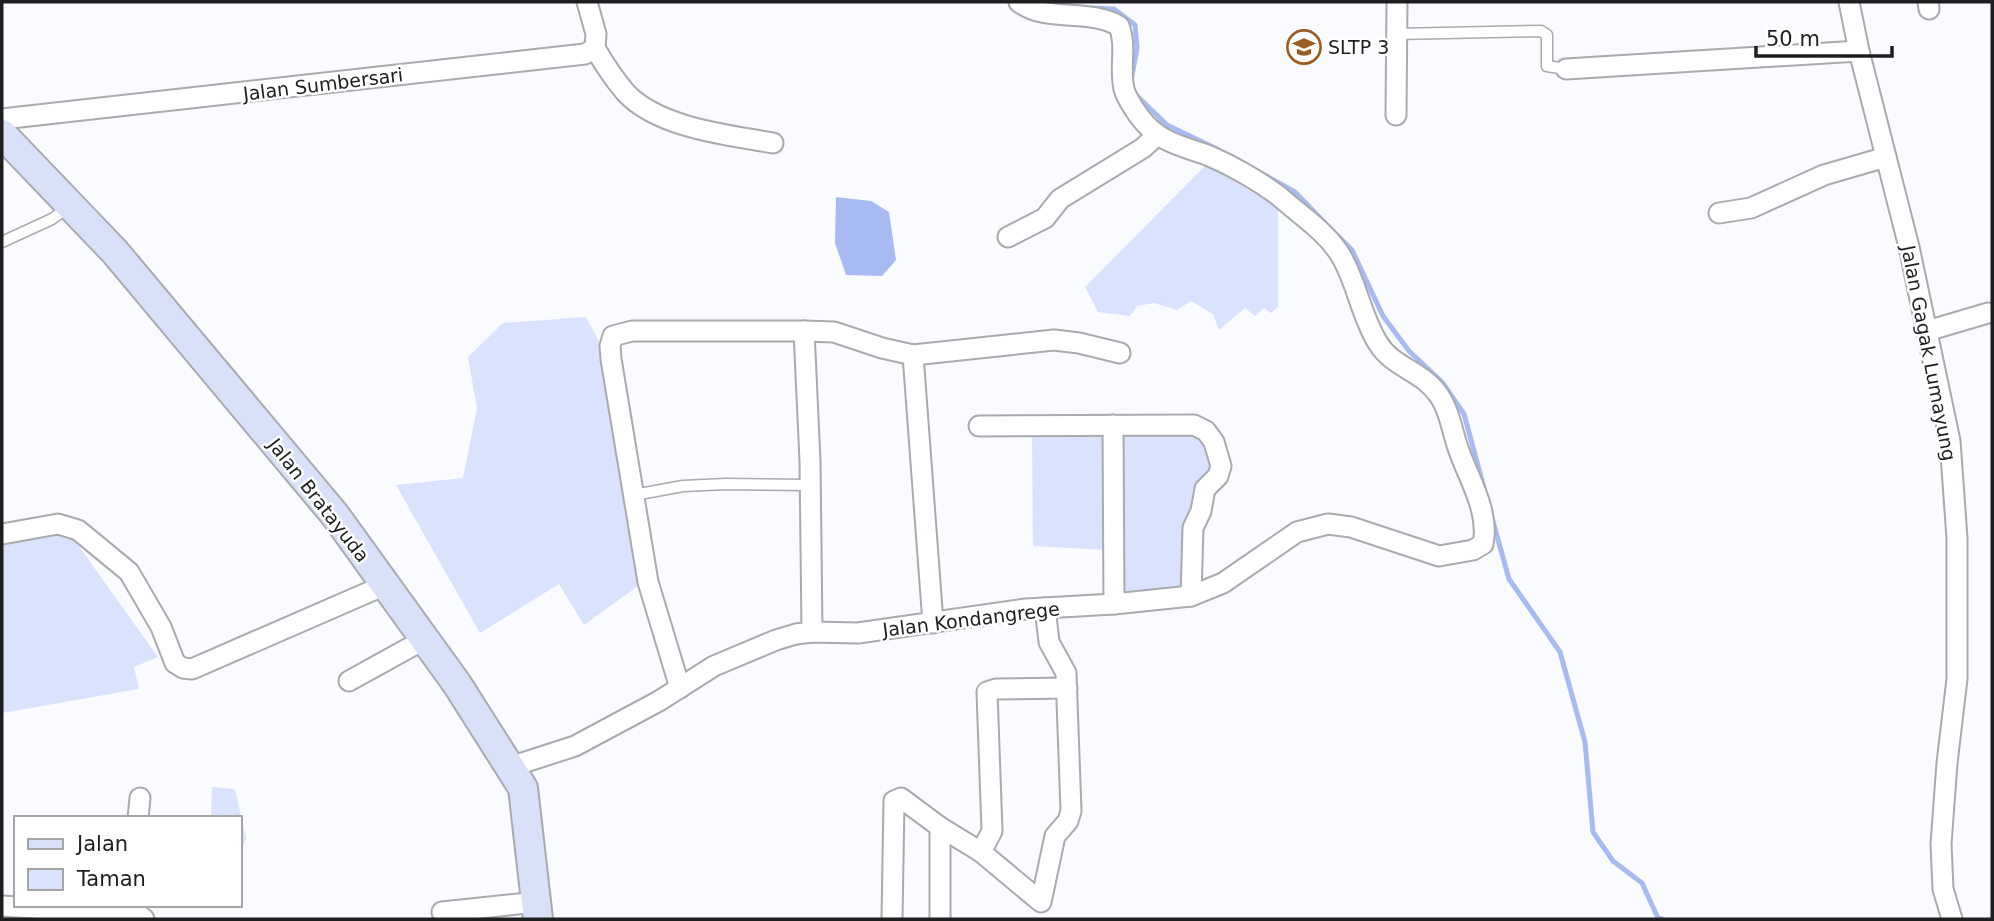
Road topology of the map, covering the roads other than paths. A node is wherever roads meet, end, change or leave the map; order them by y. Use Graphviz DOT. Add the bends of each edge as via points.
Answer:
graph roads {
  1 [pos="587,2"];
  2 [pos="1019,2"];
  3 [pos="1397,2"];
  4 [pos="1849,2"];
  5 [pos="1397,33"];
  6 [pos="595,48"];
  7 [pos="1859,51"];
  8 [pos="1566,69"];
  9 [pos="1396,115"];
  10 [pos="2,119"];
  11 [pos="2,134"];
  12 [pos="1157,135"];
  13 [pos="773,143"];
  14 [pos="1886,157"];
  15 [pos="71,206"];
  16 [pos="1719,213"];
  17 [pos="1008,237"];
  18 [pos="2,242"];
  19 [pos="1988,313"];
  20 [pos="804,331"];
  21 [pos="1927,331"];
  22 [pos="1121,353"];
  23 [pos="913,355"];
  24 [pos="1113,425"];
  25 [pos="979,426"];
  26 [pos="810,485"];
  27 [pos="634,495"];
  28 [pos="2,534"];
  29 [pos="385,584"];
  30 [pos="1191,596"];
  31 [pos="1114,604"];
  32 [pos="1045,608"];
  33 [pos="933,624"];
  34 [pos="812,632"];
  35 [pos="425,639"];
  36 [pos="349,681"];
  37 [pos="680,688"];
  38 [pos="1067,688"];
  39 [pos="510,767"];
  40 [pos="940,827"];
  41 [pos="981,852"];
  42 [pos="22,907"];
  43 [pos="537,911"];
  44 [pos="442,912"];
  45 [pos="141,913"];
  46 [pos="892,919"];
  47 [pos="940,919"];
  48 [pos="1952,919"];
  1 -- 6 [label="street"];
  2 -- 12 [label="street" via="1063,15 1110,20 1119,26 1124,90"];
  3 -- 5 [label="street"];
  4 -- 7 [label="street, Jalan Gagak Lumayung"];
  5 -- 8 [label="lane" via="1541,31 1546,35 1547,66"];
  5 -- 9 [label="street"];
  6 -- 10 [label="street, Jalan Sumbersari" via="585,54"];
  6 -- 13 [label="street" via="628,94 662,117"];
  7 -- 8 [label="street"];
  7 -- 14 [label="street, Jalan Gagak Lumayung"];
  11 -- 15 [label="street, Jalan Bratayuda"];
  12 -- 17 [label="street" via="1060,199 1045,218"];
  12 -- 30 [label="street, Jalan Kondangrege" via="1245,174 1327,238 1349,272 1378,343 1388,357 1421,376 1438,394 1475,488 1484,531 1478,548 1438,556 1351,527 1328,524 1297,532 1223,583"];
  14 -- 16 [label="street" via="1824,174 1751,208"];
  14 -- 21 [label="street, Jalan Gagak Lumayung"];
  15 -- 18 [label="lane"];
  15 -- 29 [label="street, Jalan Bratayuda" via="116,252 326,505"];
  19 -- 21 [label="street"];
  20 -- 23 [label="street" via="834,332"];
  20 -- 26 [label="street"];
  20 -- 27 [label="street" via="632,331 613,336 611,359"];
  21 -- 48 [label="street, Jalan Gagak Lumayung" via="1950,441 1958,538 1958,679 1941,844 1943,889"];
  22 -- 23 [label="street" via="1054,340"];
  23 -- 33 [label="street"];
  24 -- 25 [label="street"];
  24 -- 30 [label="street" via="1194,425 1206,430 1214,442 1221,467 1205,489 1193,528"];
  24 -- 31 [label="street"];
  26 -- 27 [label="lane" via="683,486"];
  26 -- 34 [label="street"];
  27 -- 37 [label="street" via="648,582"];
  28 -- 29 [label="street" via="58,524 78,530 129,572 176,663 183,668 192,669"];
  29 -- 35 [label="street, Jalan Bratayuda"];
  30 -- 31 [label="street, Jalan Kondangrege"];
  31 -- 32 [label="street, Jalan Kondangrege"];
  32 -- 33 [label="street, Jalan Kondangrege"];
  32 -- 38 [label="street" via="1049,642 1066,673"];
  33 -- 34 [label="street, Jalan Kondangrege"];
  34 -- 37 [label="street, Jalan Kondangrege" via="776,640 714,666"];
  35 -- 36 [label="street"];
  35 -- 39 [label="street, Jalan Bratayuda"];
  37 -- 39 [label="street, Jalan Kondangrege" via="575,746"];
  38 -- 41 [label="street" via="987,692 992,831"];
  38 -- 41 [label="street" via="1071,811 1055,836 1041,902"];
  39 -- 43 [label="street, Jalan Bratayuda" via="523,788"];
  40 -- 41 [label="street"];
  40 -- 46 [label="street" via="901,798 894,801"];
  40 -- 47 [label="street"];
  42 -- 45 [label="street"];
  43 -- 44 [label="street"];
}
